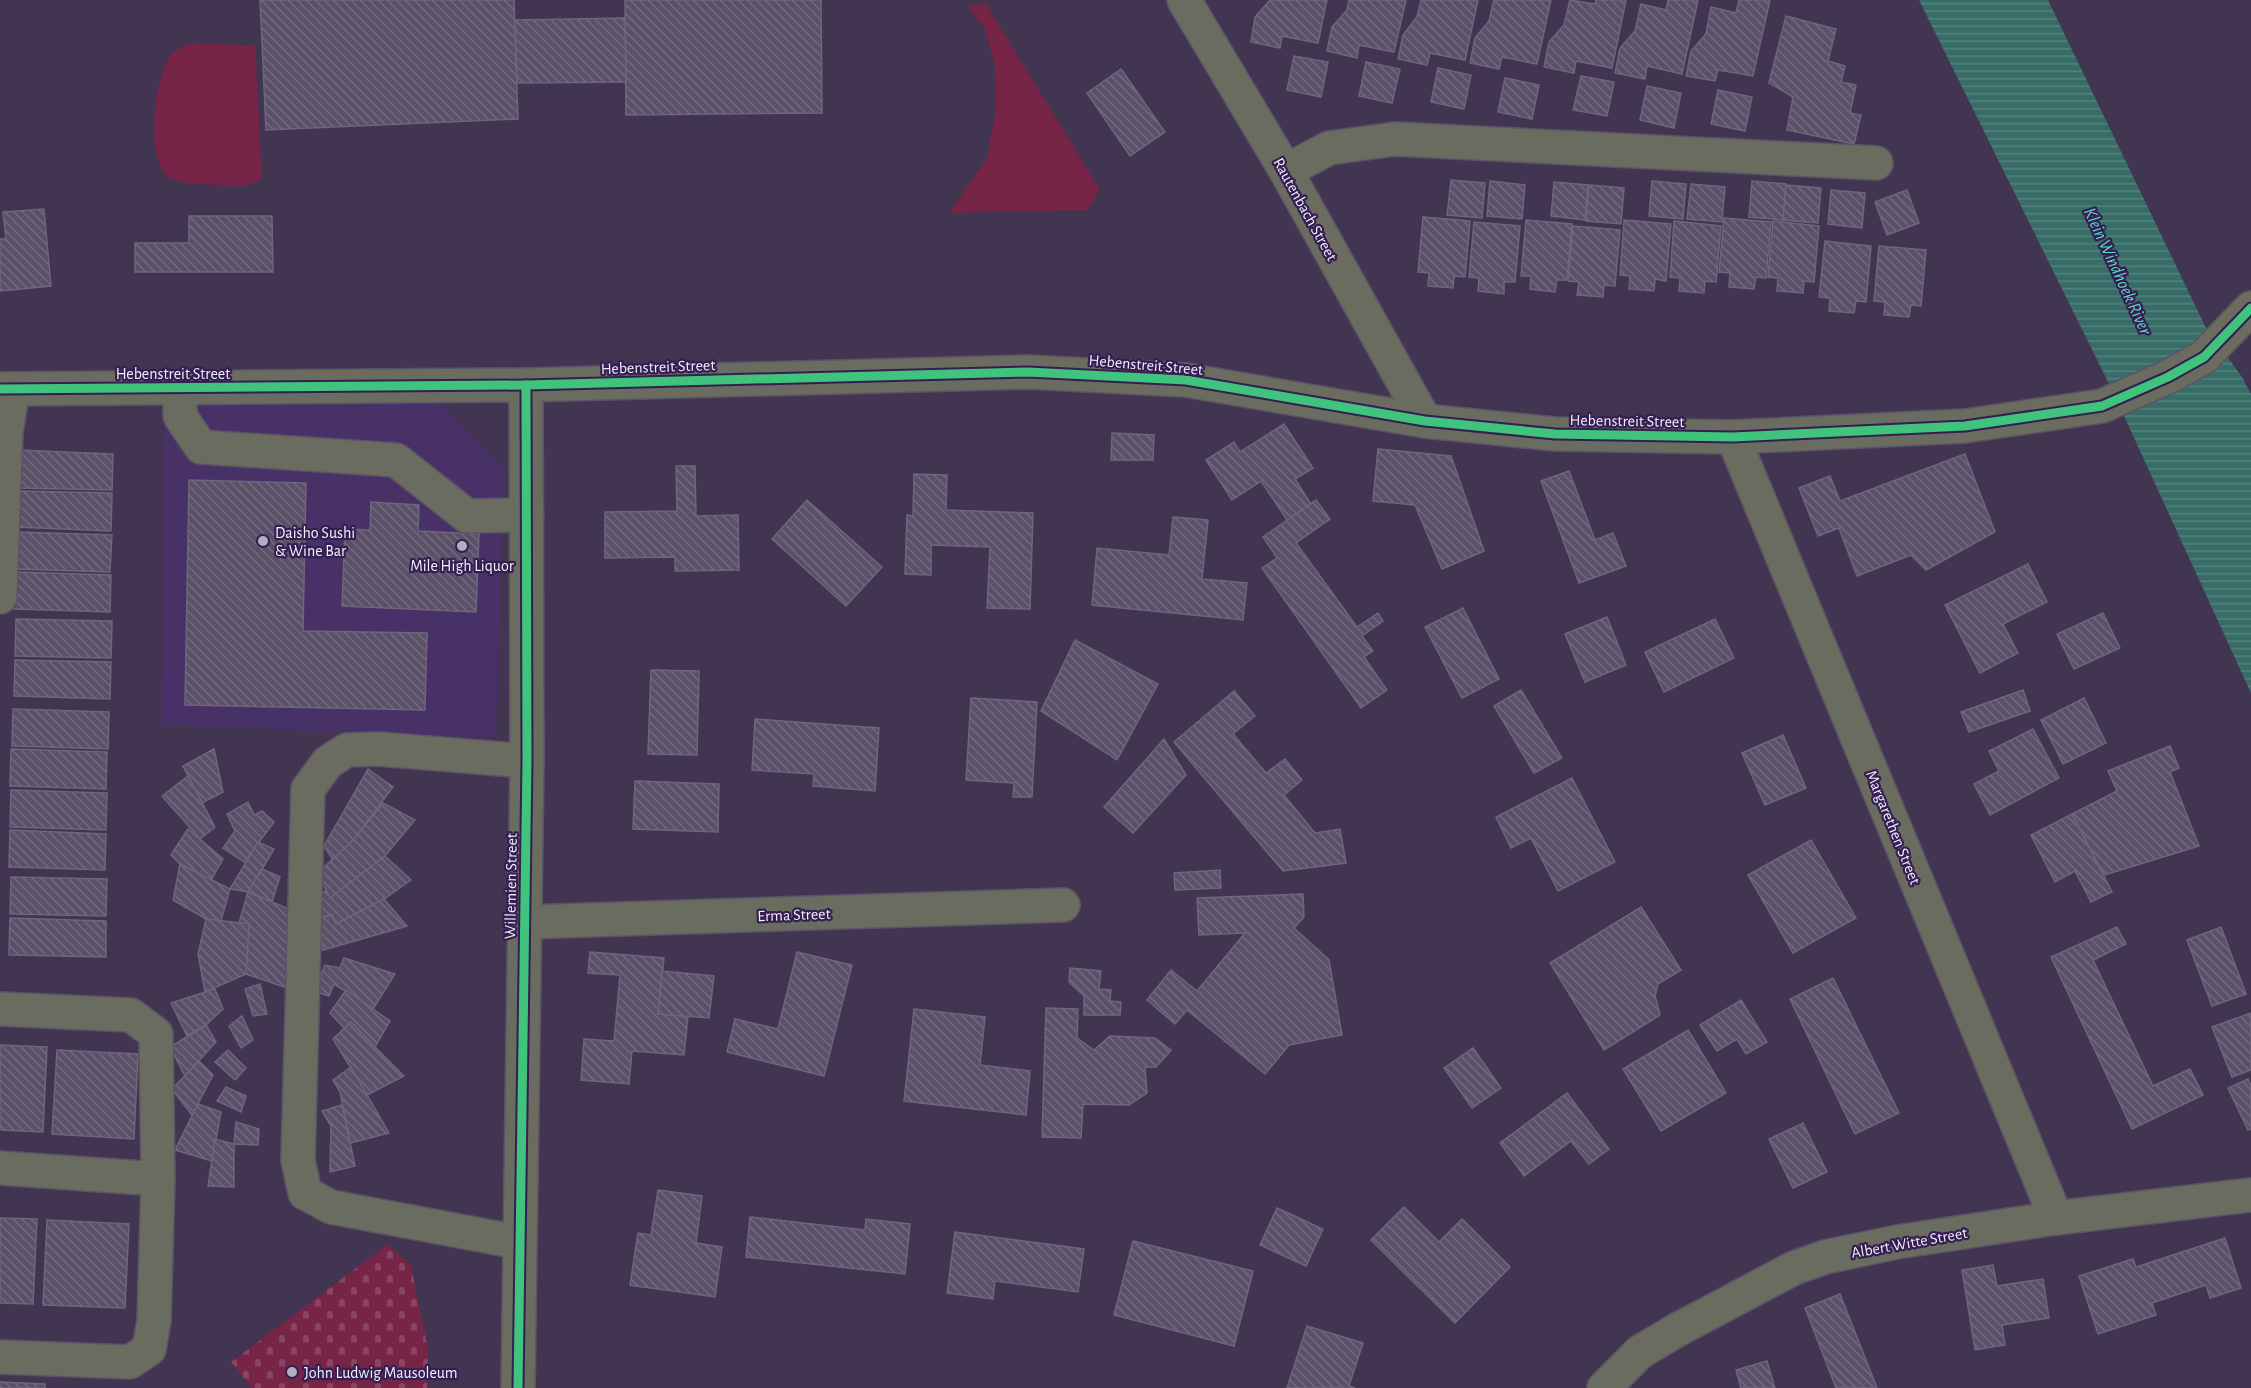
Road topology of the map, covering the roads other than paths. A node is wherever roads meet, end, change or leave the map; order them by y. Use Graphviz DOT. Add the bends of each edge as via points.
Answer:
graph roads {
  1 [pos="1184,0"];
  2 [pos="1876,163"];
  3 [pos="1286,171"];
  4 [pos="2251,308"];
  5 [pos="526,385"];
  6 [pos="180,388"];
  7 [pos="6,389"];
  8 [pos="1425,421"];
  9 [pos="1733,437"];
  10 [pos="527,515"];
  11 [pos="0,597"];
  12 [pos="527,761"];
  13 [pos="1063,905"];
  14 [pos="525,922"];
  15 [pos="0,1009"];
  16 [pos="0,1168"];
  17 [pos="158,1179"];
  18 [pos="2251,1195"];
  19 [pos="2056,1218"];
  20 [pos="518,1242"];
  21 [pos="0,1357"];
  22 [pos="518,1388"];
  23 [pos="1604,1388"];
  1 -- 3 [label="street, Rautenbach Street"];
  2 -- 3 [label="street" via="1395,138 1329,148"];
  3 -- 8 [label="street, Rautenbach Street"];
  4 -- 9 [label="street, Hebenstreit Street" via="2204,357 2102,406 1965,426"];
  5 -- 6 [label="street, Hebenstreit Street"];
  5 -- 8 [label="street, Hebenstreit Street" via="1028,372 1186,380"];
  5 -- 10 [label="street, Willemien Street"];
  6 -- 7 [label="street, Hebenstreit Street"];
  6 -- 10 [label="street" via="180,417 201,447 396,460 467,516"];
  7 -- 11 [label="street"];
  8 -- 9 [label="street, Hebenstreit Street" via="1555,434"];
  9 -- 19 [label="street, Margarethen Street"];
  10 -- 12 [label="street, Willemien Street"];
  12 -- 14 [label="street, Willemien Street"];
  12 -- 20 [label="street" via="347,750 328,762 308,789 298,1160 305,1193 331,1207"];
  13 -- 14 [label="street, Erma Street"];
  14 -- 20 [label="street, Willemien Street"];
  15 -- 17 [label="street" via="131,1015 156,1034"];
  16 -- 17 [label="street"];
  17 -- 21 [label="street" via="154,1321 149,1349 130,1362"];
  18 -- 19 [label="street, Albert Witte Street"];
  19 -- 23 [label="street, Albert Witte Street" via="1898,1242 1825,1257 1794,1268 1640,1352"];
  20 -- 22 [label="street, Willemien Street"];
}
